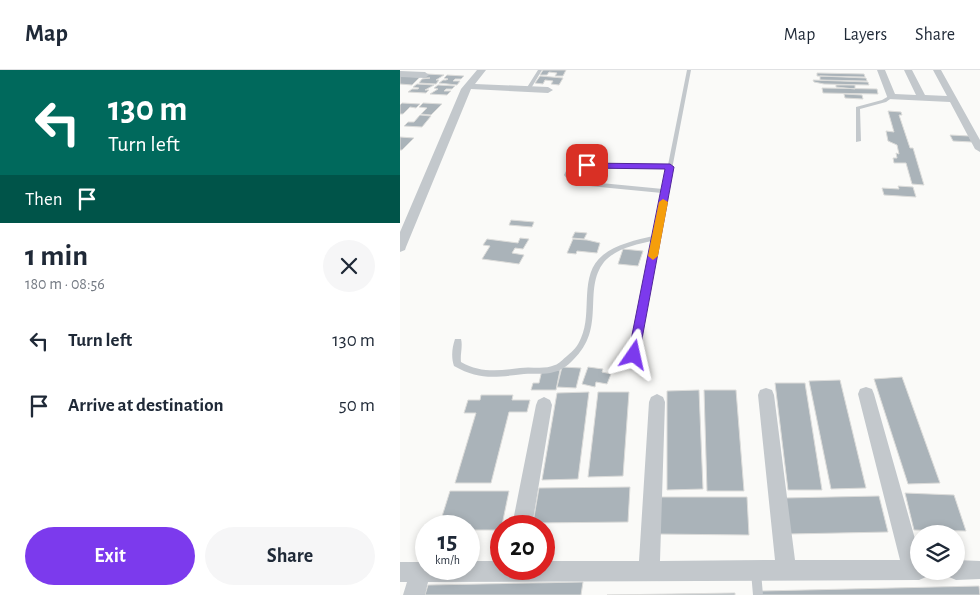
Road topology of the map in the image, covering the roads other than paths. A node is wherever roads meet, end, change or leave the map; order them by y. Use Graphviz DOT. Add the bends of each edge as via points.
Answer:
graph roads {
  1 [pos="482,70"];
  2 [pos="540,70"];
  3 [pos="688,70"];
  4 [pos="881,70"];
  5 [pos="908,70"];
  6 [pos="937,70"];
  7 [pos="400,74"];
  8 [pos="424,75"];
  9 [pos="469,86"];
  10 [pos="528,89"];
  11 [pos="548,90"];
  12 [pos="891,97"];
  13 [pos="922,98"];
  14 [pos="953,99"];
  15 [pos="858,141"];
  16 [pos="980,149"];
  17 [pos="670,167"];
  18 [pos="665,191"];
  19 [pos="656,238"];
  20 [pos="400,247"];
  21 [pos="458,341"];
  22 [pos="634,355"];
  23 [pos="866,394"];
  24 [pos="766,395"];
  25 [pos="657,402"];
  26 [pos="544,406"];
  27 [pos="524,515"];
  28 [pos="910,549"];
  29 [pos="555,570"];
  30 [pos="756,570"];
  31 [pos="786,570"];
  32 [pos="910,570"];
  33 [pos="415,571"];
  34 [pos="649,571"];
  35 [pos="400,572"];
  36 [pos="418,580"];
  37 [pos="414,595"];
  38 [pos="758,595"];
  1 -- 9 [label="street"];
  2 -- 10 [label="lane"];
  3 -- 17 [label="lane"];
  4 -- 12 [label="street"];
  5 -- 13 [label="street"];
  6 -- 14 [label="street"];
  7 -- 8 [label="street"];
  9 -- 10 [label="street"];
  9 -- 20 [label="street"];
  10 -- 11 [label="street"];
  12 -- 13 [label="street"];
  12 -- 15 [label="lane" via="858,108"];
  13 -- 14 [label="street"];
  14 -- 16 [label="street"];
  17 -- 18 [label="lane"];
  17 -- 18 [label="lane" via="575,166 567,175 579,183"];
  18 -- 19 [label="lane"];
  19 -- 21 [label="lane" via="638,241 601,260 594,272 589,330 576,355 556,369 488,375 469,372 457,364"];
  19 -- 22 [label="lane"];
  23 -- 28 [label="street"];
  24 -- 31 [label="street"];
  25 -- 34 [label="street"];
  26 -- 27 [label="street"];
  29 -- 34 [label="street"];
  30 -- 31 [label="street"];
  30 -- 34 [label="street"];
  30 -- 38 [label="lane"];
  31 -- 32 [label="street"];
  33 -- 35 [label="street"];
  36 -- 37 [label="street"];
}
